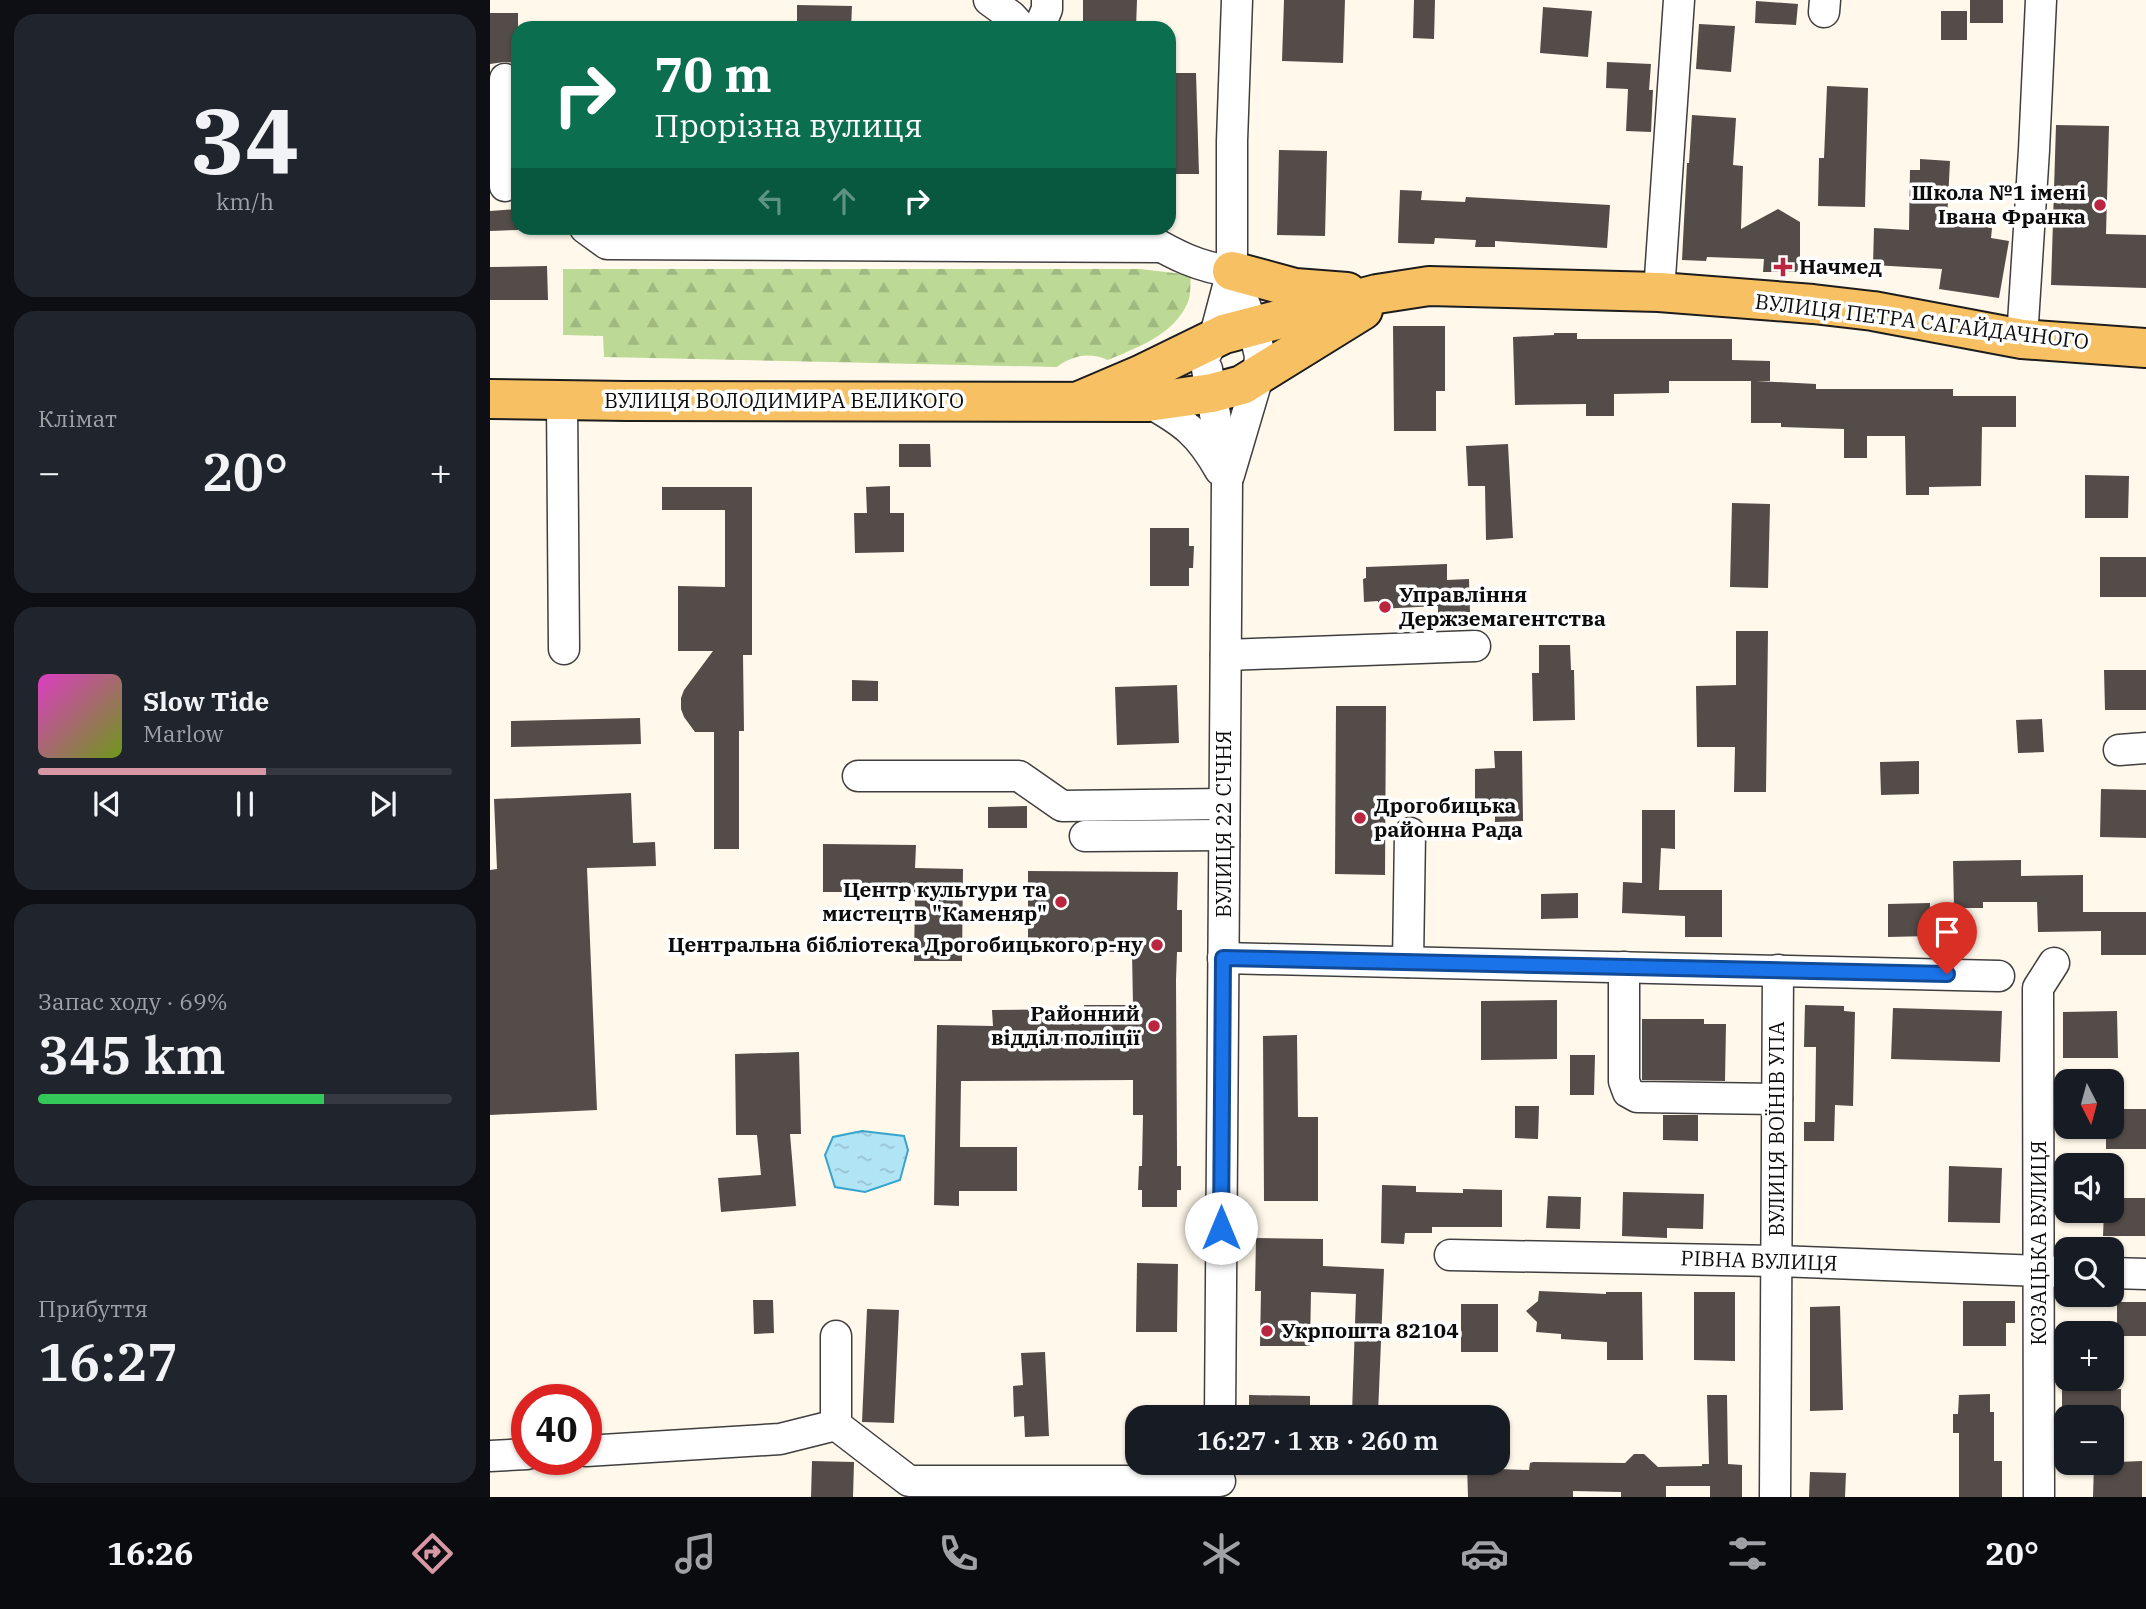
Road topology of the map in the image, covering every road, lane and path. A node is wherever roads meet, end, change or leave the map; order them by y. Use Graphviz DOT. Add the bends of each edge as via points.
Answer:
graph roads {
  1 [pos="989,0"];
  2 [pos="1046,0"];
  3 [pos="1237,0"];
  4 [pos="1679,0"];
  5 [pos="2040,0"];
  6 [pos="1016,21"];
  7 [pos="1042,21"];
  8 [pos="505,79"];
  9 [pos="511,117"];
  10 [pos="511,131"];
  11 [pos="504,186"];
  12 [pos="594,235"];
  13 [pos="1141,235"];
  14 [pos="1161,247"];
  15 [pos="1232,271"];
  16 [pos="1391,291"];
  17 [pos="1659,292"];
  18 [pos="2021,339"];
  19 [pos="2146,348"];
  20 [pos="1238,362"];
  21 [pos="490,398"];
  22 [pos="562,401"];
  23 [pos="1079,401"];
  24 [pos="1148,401"];
  25 [pos="1227,482"];
  26 [pos="1475,646"];
  27 [pos="564,649"];
  28 [pos="1226,655"];
  29 [pos="858,776"];
  30 [pos="1224,804"];
  31 [pos="1410,833"];
  32 [pos="1224,835"];
  33 [pos="1085,836"];
  34 [pos="1223,958"];
  35 [pos="1408,962"];
  36 [pos="2054,963"];
  37 [pos="1624,967"];
  38 [pos="1778,970"];
  39 [pos="1999,976"];
  40 [pos="1777,1099"];
  41 [pos="1450,1255"];
  42 [pos="1776,1261"];
  43 [pos="2053,1272"];
  44 [pos="2124,1273"];
  45 [pos="2146,1274"];
  46 [pos="836,1336"];
  47 [pos="1220,1405"];
  48 [pos="836,1425"];
  49 [pos="602,1450"];
  50 [pos="511,1455"];
  51 [pos="490,1457"];
  52 [pos="1220,1480"];
  53 [pos="1775,1497"];
  54 [pos="2039,1497"];
  1 -- 6 [label="street"];
  2 -- 7 [label="street"];
  3 -- 15 [label="street"];
  4 -- 17 [label="street"];
  5 -- 18 [label="street"];
  8 -- 9 [label="street"];
  10 -- 11 [label="street"];
  12 -- 14 [label="street" via="607,244"];
  13 -- 14 [label="street"];
  14 -- 15 [label="street" via="1191,262"];
  15 -- 16 [label="main road" via="1295,288"];
  15 -- 20 [label="street"];
  15 -- 20 [label="street"];
  16 -- 17 [label="main road, ВУЛИЦЯ ПЕТРА САГАЙДАЧНОГО" via="1429,286"];
  16 -- 20 [label="main road"];
  16 -- 20 [label="main road" via="1344,320"];
  17 -- 18 [label="main road, ВУЛИЦЯ ПЕТРА САГАЙДАЧНОГО" via="1873,311"];
  18 -- 19 [label="main road, ВУЛИЦЯ ПЕТРА САГАЙДАЧНОГО"];
  20 -- 23 [label="main road" via="1140,375"];
  20 -- 24 [label="main road, ВУЛИЦЯ ВОЛОДИМИРА ВЕЛИКОГО"];
  20 -- 25 [label="street"];
  20 -- 25 [label="street"];
  21 -- 22 [label="main road, ВУЛИЦЯ ВОЛОДИМИРА ВЕЛИКОГО"];
  22 -- 23 [label="main road, ВУЛИЦЯ ВОЛОДИМИРА ВЕЛИКОГО"];
  22 -- 27 [label="street"];
  23 -- 24 [label="main road, ВУЛИЦЯ ВОЛОДИМИРА ВЕЛИКОГО"];
  24 -- 25 [label="street" via="1199,437"];
  25 -- 28 [label="street, ВУЛИЦЯ 22 СІЧНЯ"];
  26 -- 28 [label="street"];
  28 -- 30 [label="street, ВУЛИЦЯ 22 СІЧНЯ"];
  29 -- 30 [label="street" via="1019,776 1062,806"];
  30 -- 32 [label="street, ВУЛИЦЯ 22 СІЧНЯ"];
  31 -- 35 [label="street"];
  32 -- 33 [label="street"];
  32 -- 34 [label="street, ВУЛИЦЯ 22 СІЧНЯ"];
  34 -- 35 [label="street"];
  34 -- 47 [label="street, ВУЛИЦЯ 22 СІЧНЯ"];
  35 -- 37 [label="street"];
  36 -- 43 [label="street, КОЗАЦЬКА ВУЛИЦЯ" via="2038,988"];
  37 -- 38 [label="street"];
  37 -- 40 [label="street" via="1628,1092 1637,1097"];
  38 -- 39 [label="street"];
  38 -- 40 [label="street, ВУЛИЦЯ ВОЇНІВ УПА"];
  40 -- 42 [label="street, ВУЛИЦЯ ВОЇНІВ УПА"];
  41 -- 42 [label="street, РІВНА ВУЛИЦЯ"];
  42 -- 43 [label="street, РІВНА ВУЛИЦЯ"];
  42 -- 53 [label="street, ВУЛИЦЯ ВОЇНІВ УПА"];
  43 -- 54 [label="street, КОЗАЦЬКА ВУЛИЦЯ"];
  44 -- 45 [label="street"];
  46 -- 48 [label="street"];
  48 -- 49 [label="street" via="780,1439"];
  48 -- 52 [label="street" via="909,1481"];
  50 -- 51 [label="street"];
}
